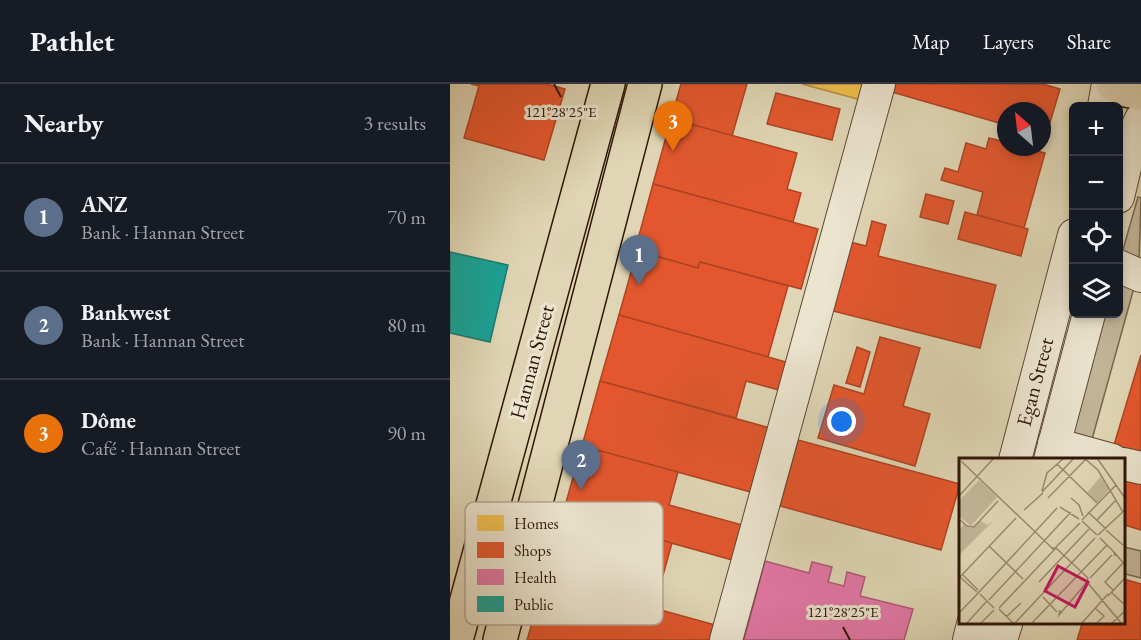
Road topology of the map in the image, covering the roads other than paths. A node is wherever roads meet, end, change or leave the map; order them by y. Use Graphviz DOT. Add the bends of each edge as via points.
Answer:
graph roads {
  1 [pos="608,84"];
  2 [pos="645,84"];
  3 [pos="879,84"];
  4 [pos="1108,84"];
  5 [pos="1113,84"];
  6 [pos="1141,93"];
  7 [pos="1105,102"];
  8 [pos="1141,119"];
  9 [pos="1123,179"];
  10 [pos="1069,254"];
  11 [pos="1123,268"];
  12 [pos="1141,276"];
  13 [pos="1088,318"];
  14 [pos="1052,452"];
  15 [pos="1016,458"];
  16 [pos="1097,458"];
  17 [pos="1126,464"];
  18 [pos="1141,468"];
  19 [pos="494,502"];
  20 [pos="536,502"];
  21 [pos="465,607"];
  22 [pos="504,625"];
  23 [pos="973,625"];
  24 [pos="1006,625"];
  25 [pos="456,640"];
  26 [pos="500,640"];
  27 [pos="726,640"];
  28 [pos="969,640"];
  29 [pos="1001,640"];
  1 -- 19 [label="main road, Hannan Street"];
  2 -- 20 [label="main road, Hannan Street"];
  3 -- 27 [label="street"];
  4 -- 7 [label="street"];
  5 -- 6 [label="main road"];
  8 -- 9 [label="street" via="1132,138"];
  10 -- 15 [label="street, Egan Street"];
  11 -- 12 [label="street"];
  13 -- 14 [label="street, Egan Street"];
  14 -- 16 [label="street"];
  17 -- 18 [label="street"];
  21 -- 25 [label="main road, Hannan Street"];
  22 -- 26 [label="main road, Hannan Street"];
  23 -- 28 [label="street"];
  24 -- 29 [label="street"];
}
